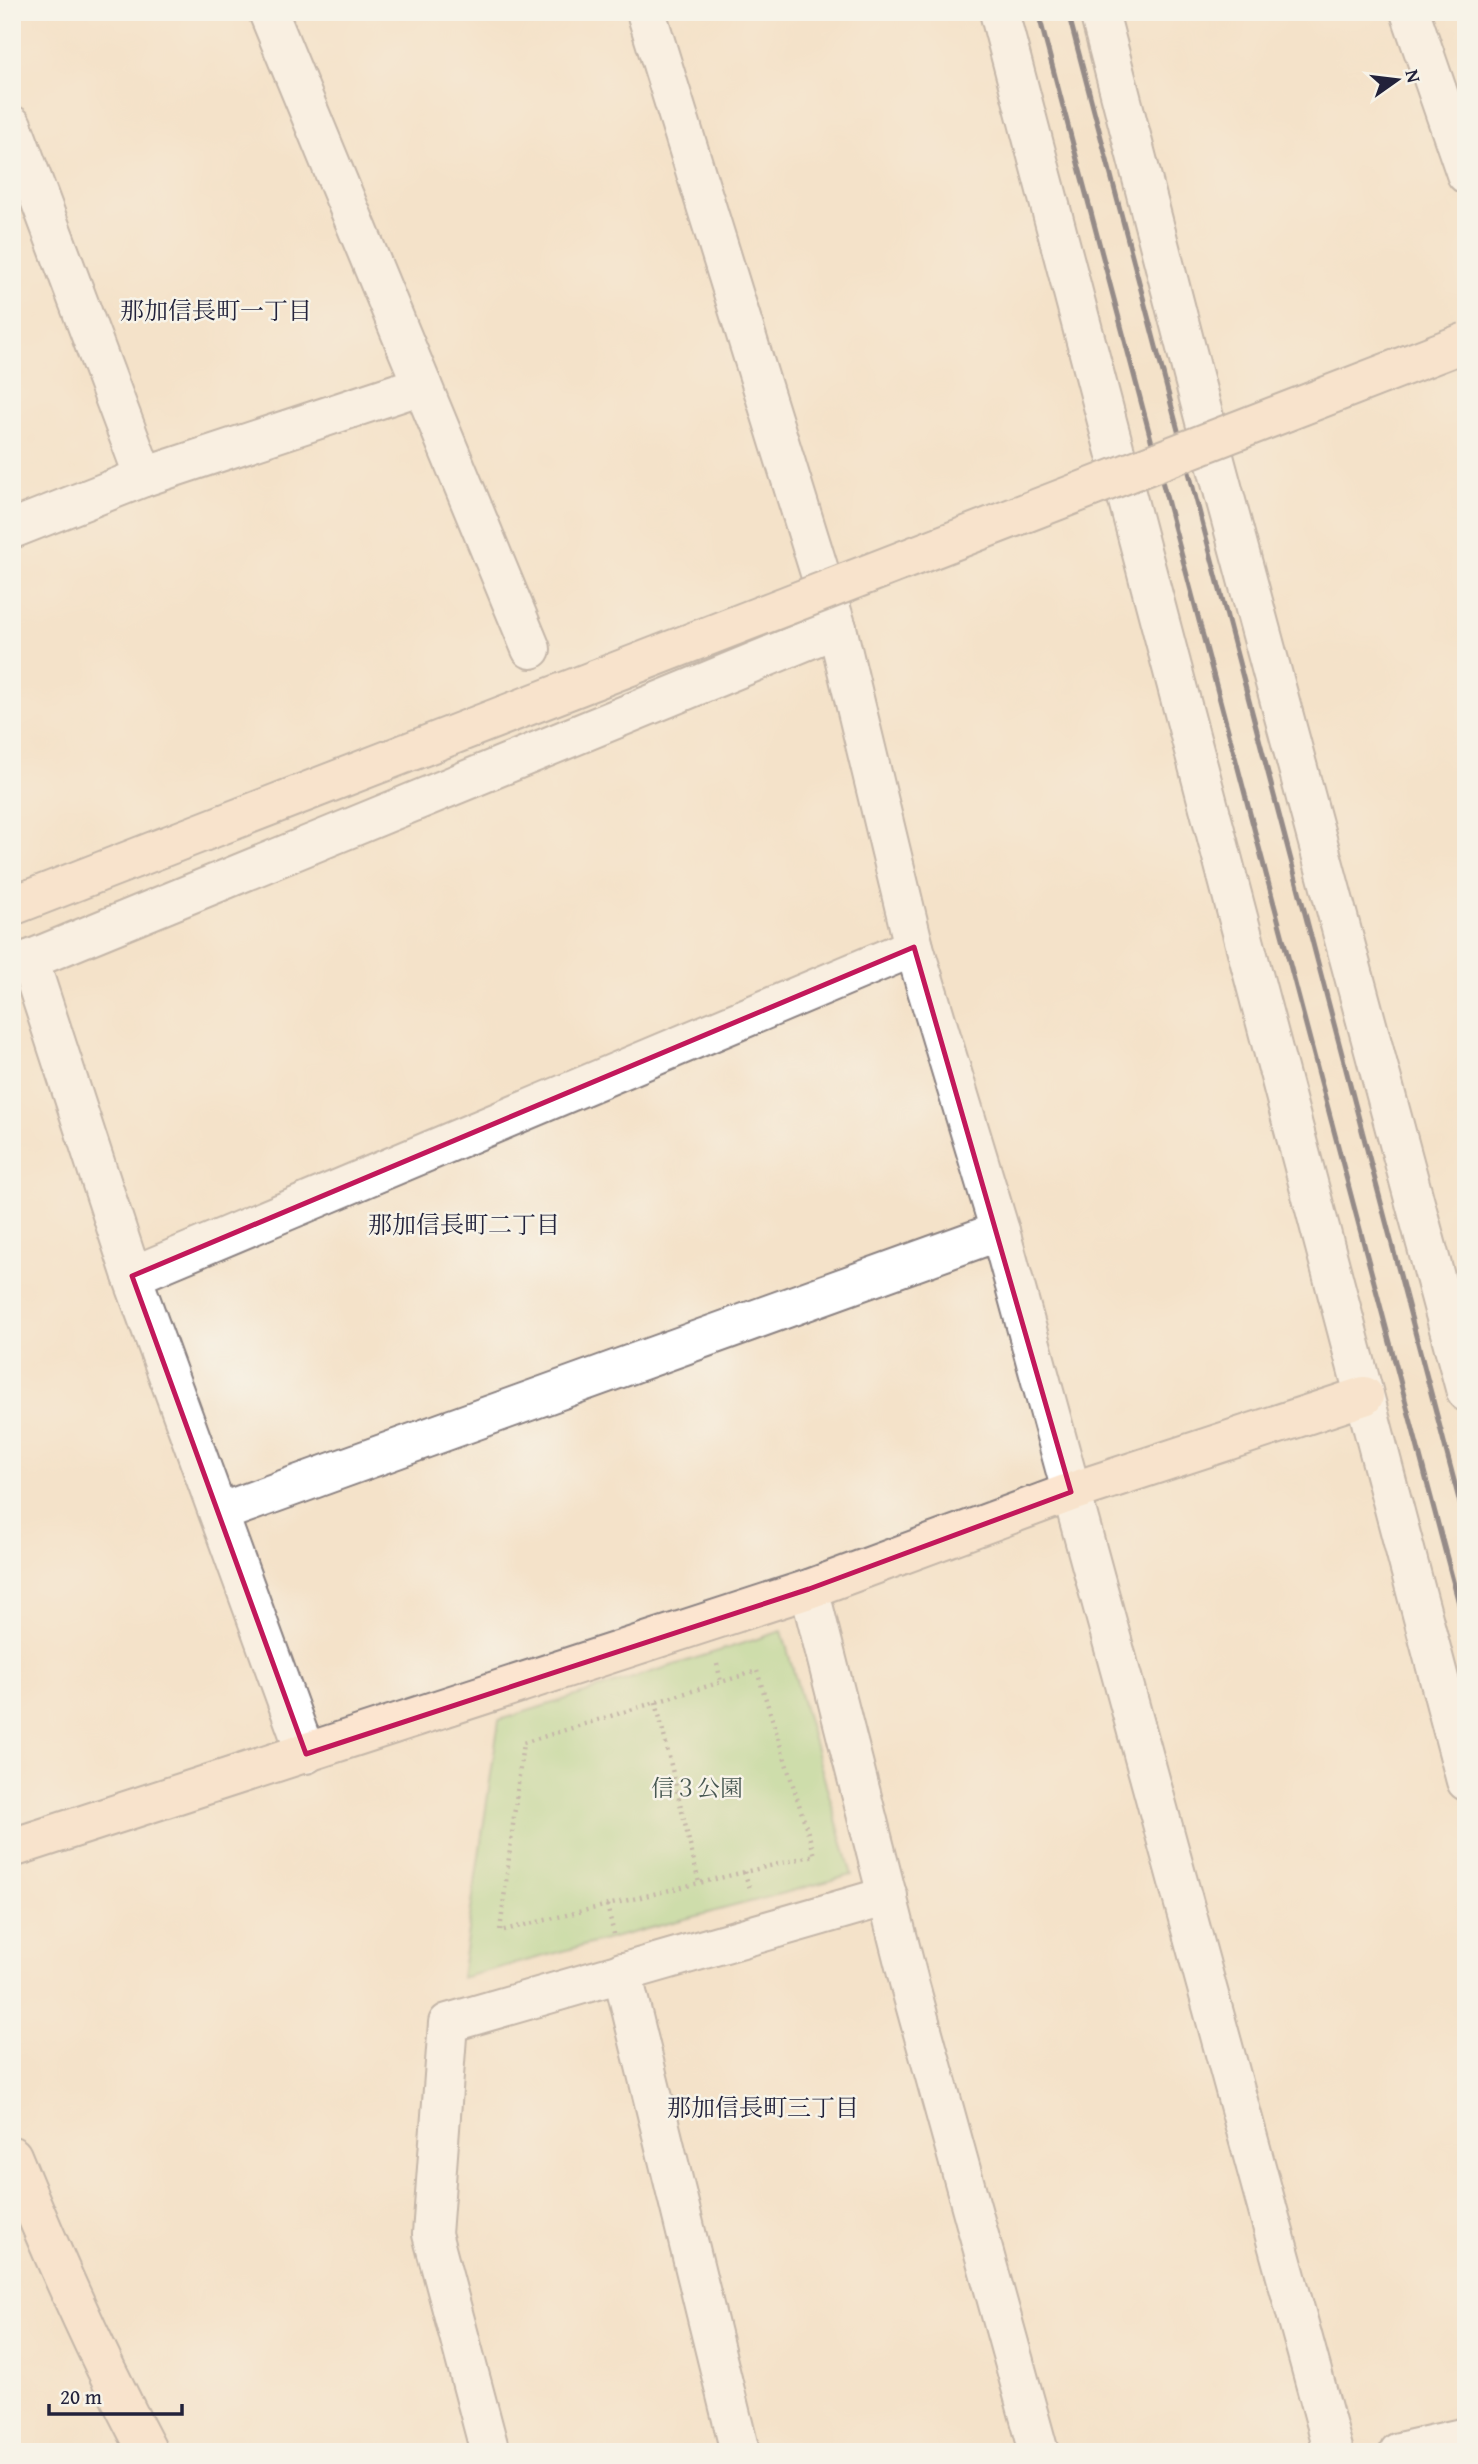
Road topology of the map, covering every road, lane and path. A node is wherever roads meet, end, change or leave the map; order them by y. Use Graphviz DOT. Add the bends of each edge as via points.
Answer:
graph roads {
  1 [pos="268,12"];
  2 [pos="646,12"];
  3 [pos="999,12"];
  4 [pos="1099,12"];
  5 [pos="1410,12"];
  6 [pos="12,125"];
  7 [pos="1466,174"];
  8 [pos="1466,342"];
  9 [pos="422,385"];
  10 [pos="144,477"];
  11 [pos="12,529"];
  12 [pos="837,628"];
  13 [pos="531,649"];
  14 [pos="12,906"];
  15 [pos="914,947"];
  16 [pos="21,963"];
  17 [pos="1000,1231"];
  18 [pos="132,1276"];
  19 [pos="1454,1301"];
  20 [pos="1466,1392"];
  21 [pos="1364,1396"];
  22 [pos="1071,1492"];
  23 [pos="219,1513"];
  24 [pos="809,1589"];
  25 [pos="656,1702"];
  26 [pos="306,1754"];
  27 [pos="1466,1781"];
  28 [pos="12,1848"];
  29 [pos="699,1883"];
  30 [pos="888,1896"];
  31 [pos="622,1972"];
  32 [pos="12,2156"];
  33 [pos="1466,2437"];
  34 [pos="148,2452"];
  35 [pos="489,2452"];
  36 [pos="740,2452"];
  37 [pos="1039,2452"];
  38 [pos="1334,2452"];
  39 [pos="1399,2452"];
  1 -- 9 [label="street"];
  2 -- 12 [label="street"];
  3 -- 21 [label="street"];
  4 -- 19 [label="street" via="1216,464"];
  5 -- 7 [label="street"];
  6 -- 10 [label="street"];
  8 -- 14 [label="street, bridge"];
  9 -- 10 [label="street"];
  9 -- 13 [label="street"];
  10 -- 11 [label="street"];
  12 -- 15 [label="street"];
  12 -- 16 [label="street"];
  15 -- 17 [label="street"];
  15 -- 18 [label="street"];
  16 -- 18 [label="street"];
  17 -- 22 [label="street"];
  17 -- 23 [label="street"];
  18 -- 23 [label="street"];
  19 -- 20 [label="street"];
  21 -- 22 [label="street"];
  21 -- 27 [label="street"];
  22 -- 24 [label="street"];
  22 -- 38 [label="street"];
  23 -- 26 [label="street"];
  24 -- 26 [label="street"];
  24 -- 30 [label="street"];
  25 -- 29 [label="path"];
  25 -- 29 [label="path" via="757,1671 815,1855"];
  25 -- 29 [label="path" via="523,1743 500,1931"];
  26 -- 28 [label="street"];
  30 -- 31 [label="street"];
  30 -- 37 [label="street"];
  31 -- 35 [label="street" via="448,2023 432,2234"];
  31 -- 36 [label="street"];
  32 -- 34 [label="street" via="107,2374"];
  33 -- 39 [label="street"];
}
